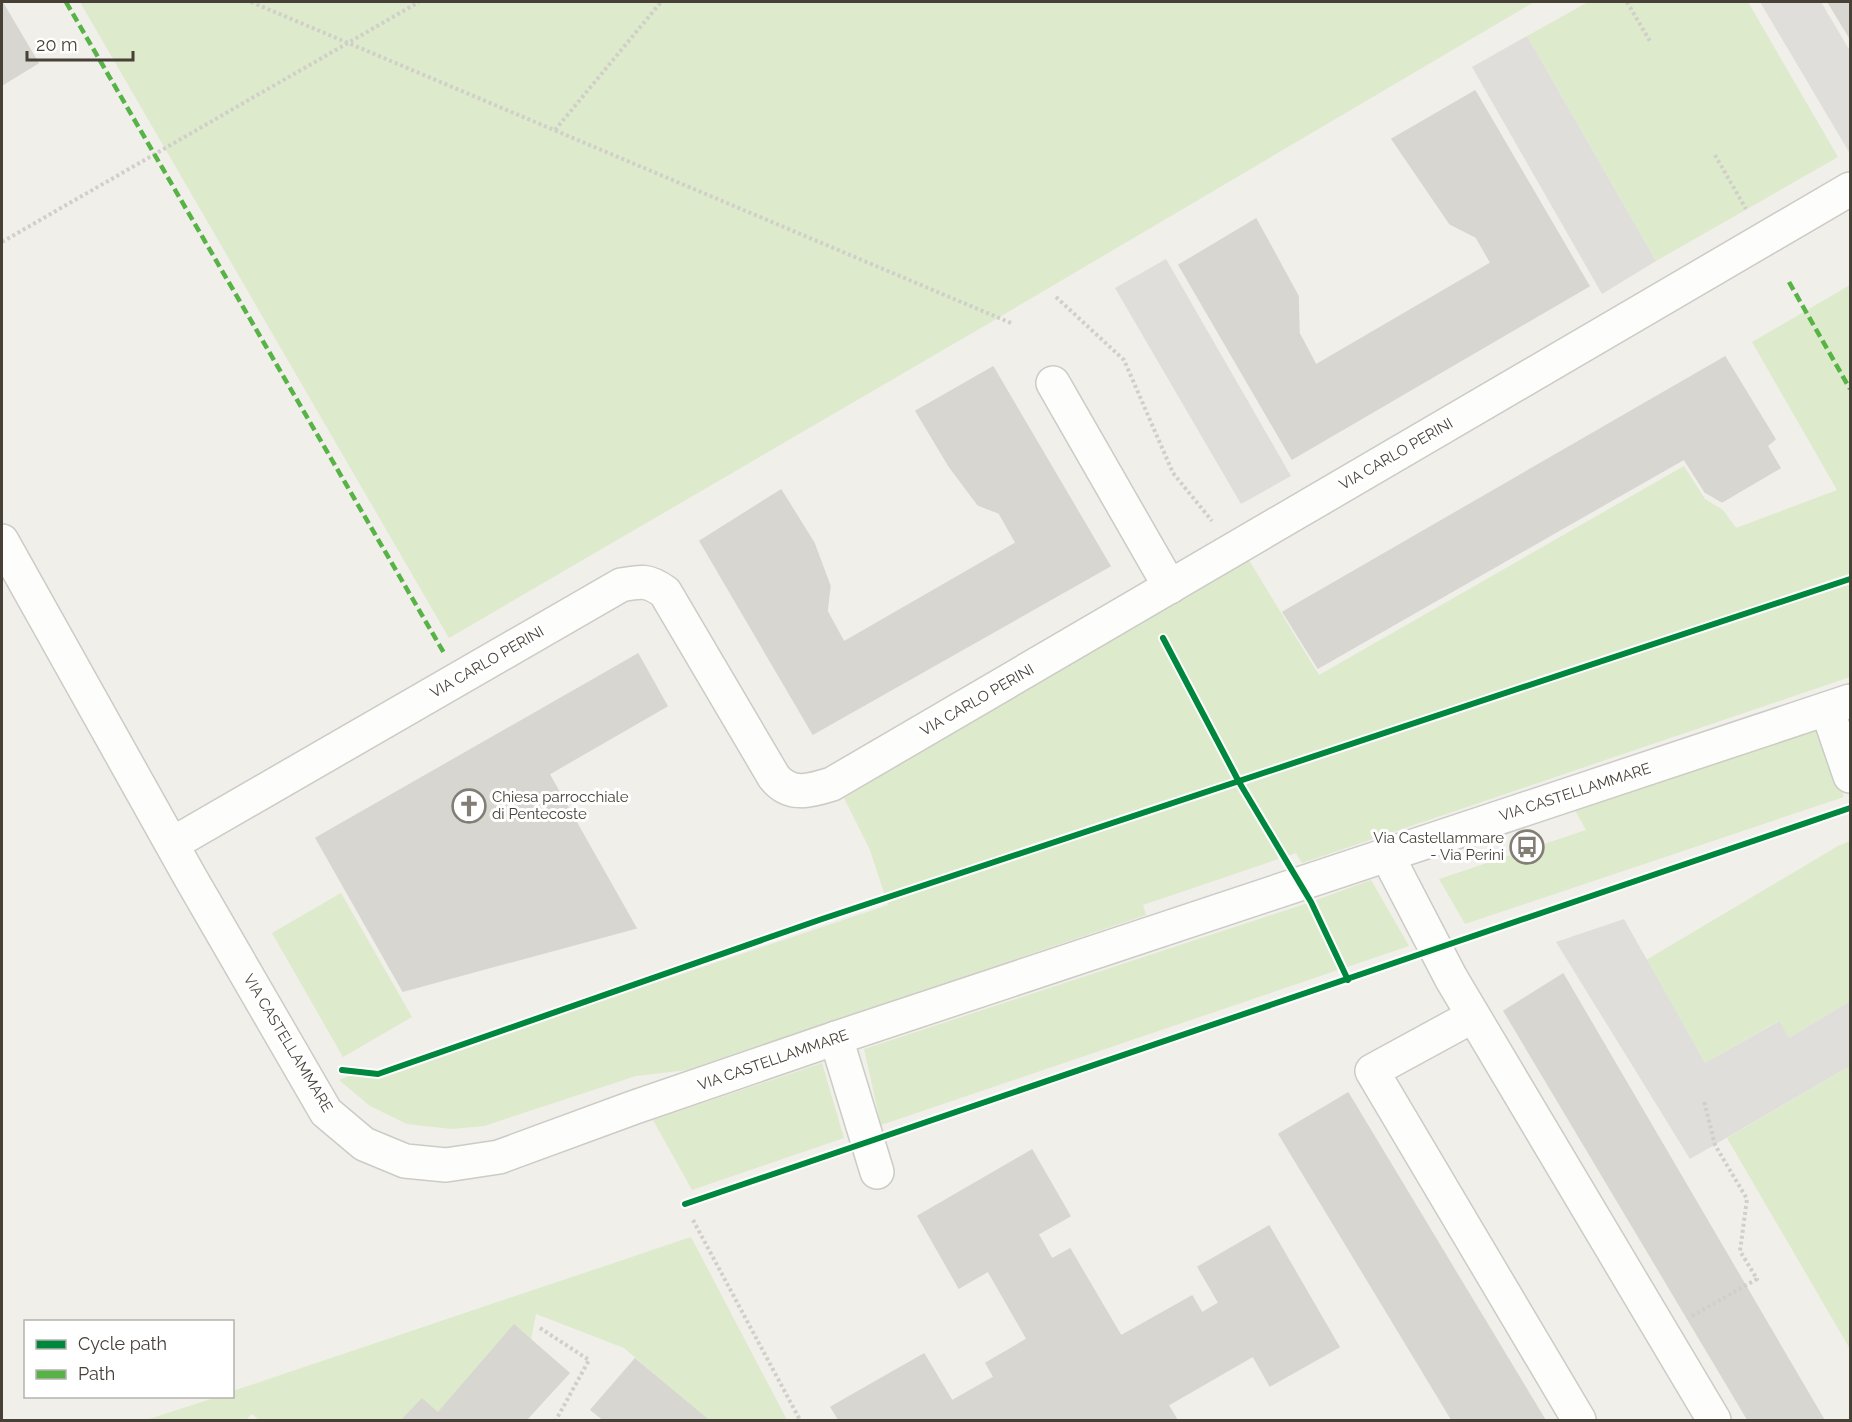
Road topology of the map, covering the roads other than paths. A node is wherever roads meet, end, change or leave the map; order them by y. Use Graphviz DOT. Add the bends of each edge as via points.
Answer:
graph roads {
  1 [pos="1851,189"];
  2 [pos="1053,383"];
  3 [pos="2,541"];
  4 [pos="1170,586"];
  5 [pos="1839,705"];
  6 [pos="1851,776"];
  7 [pos="172,844"];
  8 [pos="1387,855"];
  9 [pos="1473,1016"];
  10 [pos="836,1038"];
  11 [pos="877,1172"];
  12 [pos="1579,1420"];
  13 [pos="1714,1420"];
  1 -- 4 [label="street, VIA CARLO PERINI"];
  2 -- 4 [label="street"];
  3 -- 7 [label="street, VIA CASTELLAMMARE"];
  4 -- 7 [label="street, VIA CARLO PERINI" via="832,784 795,791 774,777 666,592 651,582 621,585"];
  5 -- 6 [label="street"];
  5 -- 8 [label="street, VIA CASTELLAMMARE"];
  7 -- 10 [label="street, VIA CASTELLAMMARE" via="326,1112 364,1144 405,1161 446,1164 500,1157"];
  8 -- 9 [label="street"];
  8 -- 10 [label="street, VIA CASTELLAMMARE"];
  9 -- 12 [label="street" via="1372,1071"];
  9 -- 13 [label="street"];
  10 -- 11 [label="street"];
}
